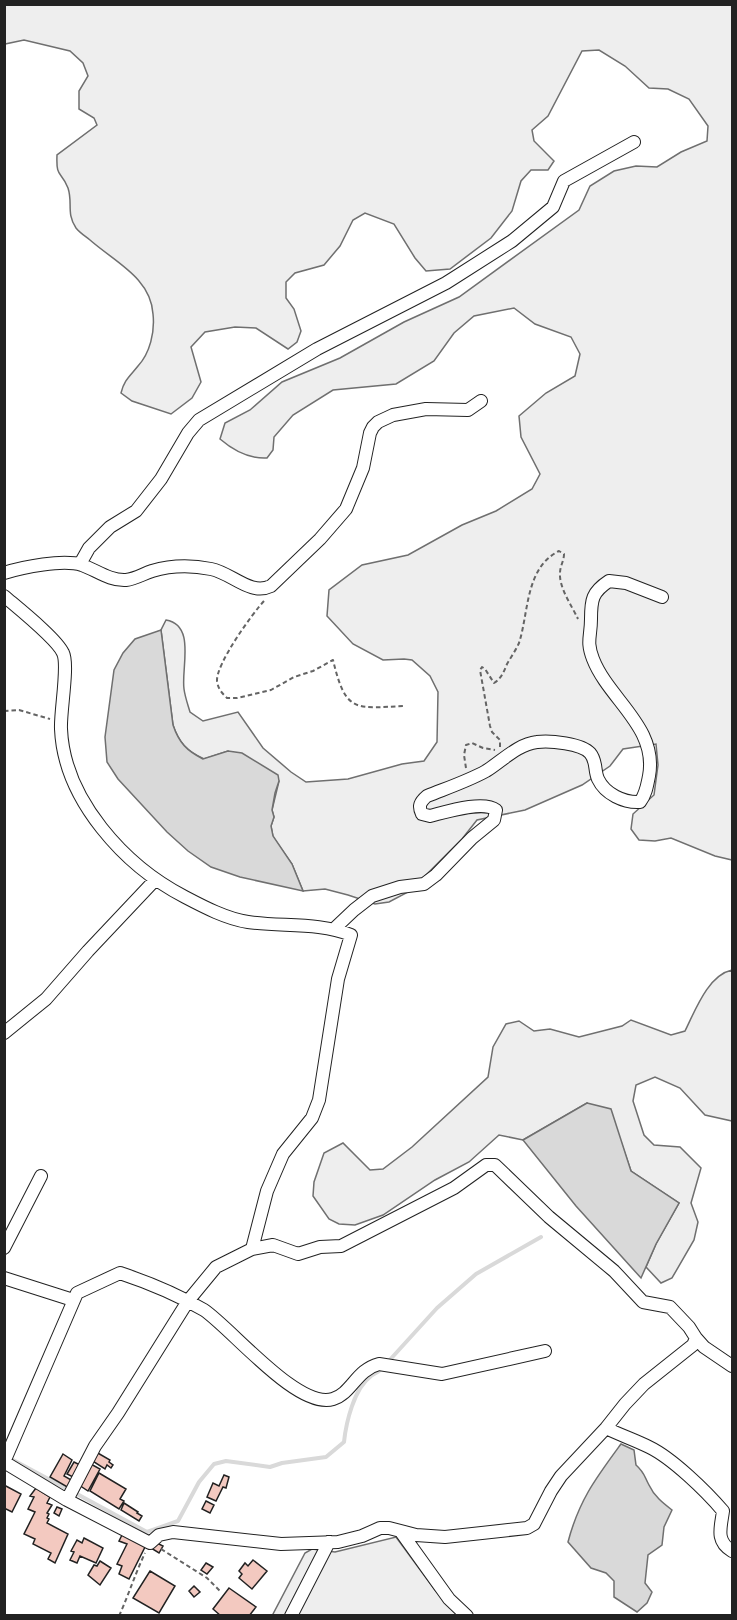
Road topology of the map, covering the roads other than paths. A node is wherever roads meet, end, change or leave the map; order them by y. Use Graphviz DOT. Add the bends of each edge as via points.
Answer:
graph roads {
  1 [pos="634,142"];
  2 [pos="481,402"];
  3 [pos="80,564"];
  4 [pos="4,573"];
  5 [pos="4,596"];
  6 [pos="662,597"];
  7 [pos="155,880"];
  8 [pos="335,928"];
  9 [pos="4,1033"];
  10 [pos="42,1176"];
  11 [pos="4,1248"];
  12 [pos="252,1249"];
  13 [pos="4,1278"];
  14 [pos="73,1300"];
  15 [pos="188,1301"];
  16 [pos="696,1338"];
  17 [pos="545,1351"];
  18 [pos="732,1366"];
  19 [pos="606,1428"];
  20 [pos="4,1462"];
  21 [pos="67,1500"];
  22 [pos="401,1532"];
  23 [pos="330,1542"];
  24 [pos="732,1551"];
  25 [pos="449,1599"];
  26 [pos="291,1616"];
  27 [pos="447,1616"];
  28 [pos="466,1616"];
  1 -- 3 [label="street" via="564,181 553,207 512,241 446,283 317,350 199,420 136,511 110,527 89,548"];
  2 -- 3 [label="street" via="468,410 426,409 378,422 370,434 363,468 346,509 320,539 264,589 251,588 226,573 200,567 172,566 117,580"];
  3 -- 4 [label="street" via="20,568"];
  5 -- 7 [label="street" via="63,653 66,665 61,722 65,759 74,786 106,834"];
  6 -- 8 [label="street" via="609,581 598,588 591,603 588,639 592,658 633,716 650,753 645,795 640,802 619,799 604,787 594,759 583,748 553,742 528,744 471,778 421,801 422,814 430,816 480,806 496,810 494,820 424,884 372,896"];
  7 -- 8 [label="street" via="185,897 247,922"];
  7 -- 9 [label="street" via="46,999"];
  8 -- 12 [label="street" via="351,935 338,979 319,1100 312,1118 283,1155 267,1191"];
  10 -- 11 [label="street"];
  12 -- 15 [label="street" via="216,1267"];
  12 -- 16 [label="street" via="273,1245 298,1254 341,1246 454,1188 486,1165 495,1165 614,1271 643,1302 670,1307"];
  13 -- 14 [label="street"];
  14 -- 15 [label="street" via="77,1293 120,1273"];
  14 -- 20 [label="street"];
  15 -- 17 [label="street" via="207,1312 279,1377 321,1399 332,1400 341,1395 369,1366 384,1364 442,1374"];
  15 -- 21 [label="street" via="95,1446"];
  16 -- 18 [label="street"];
  16 -- 19 [label="street" via="693,1345 644,1384"];
  19 -- 22 [label="street" via="561,1476 534,1524 527,1528 445,1537"];
  19 -- 24 [label="street" via="664,1455 711,1497 723,1511 721,1541"];
  20 -- 21 [label="street"];
  21 -- 23 [label="street" via="156,1546 159,1535 173,1532 281,1544"];
  22 -- 23 [label="street" via="380,1528"];
  22 -- 25 [label="street"];
  23 -- 26 [label="street"];
  25 -- 27 [label="street"];
  25 -- 28 [label="street"];
}
